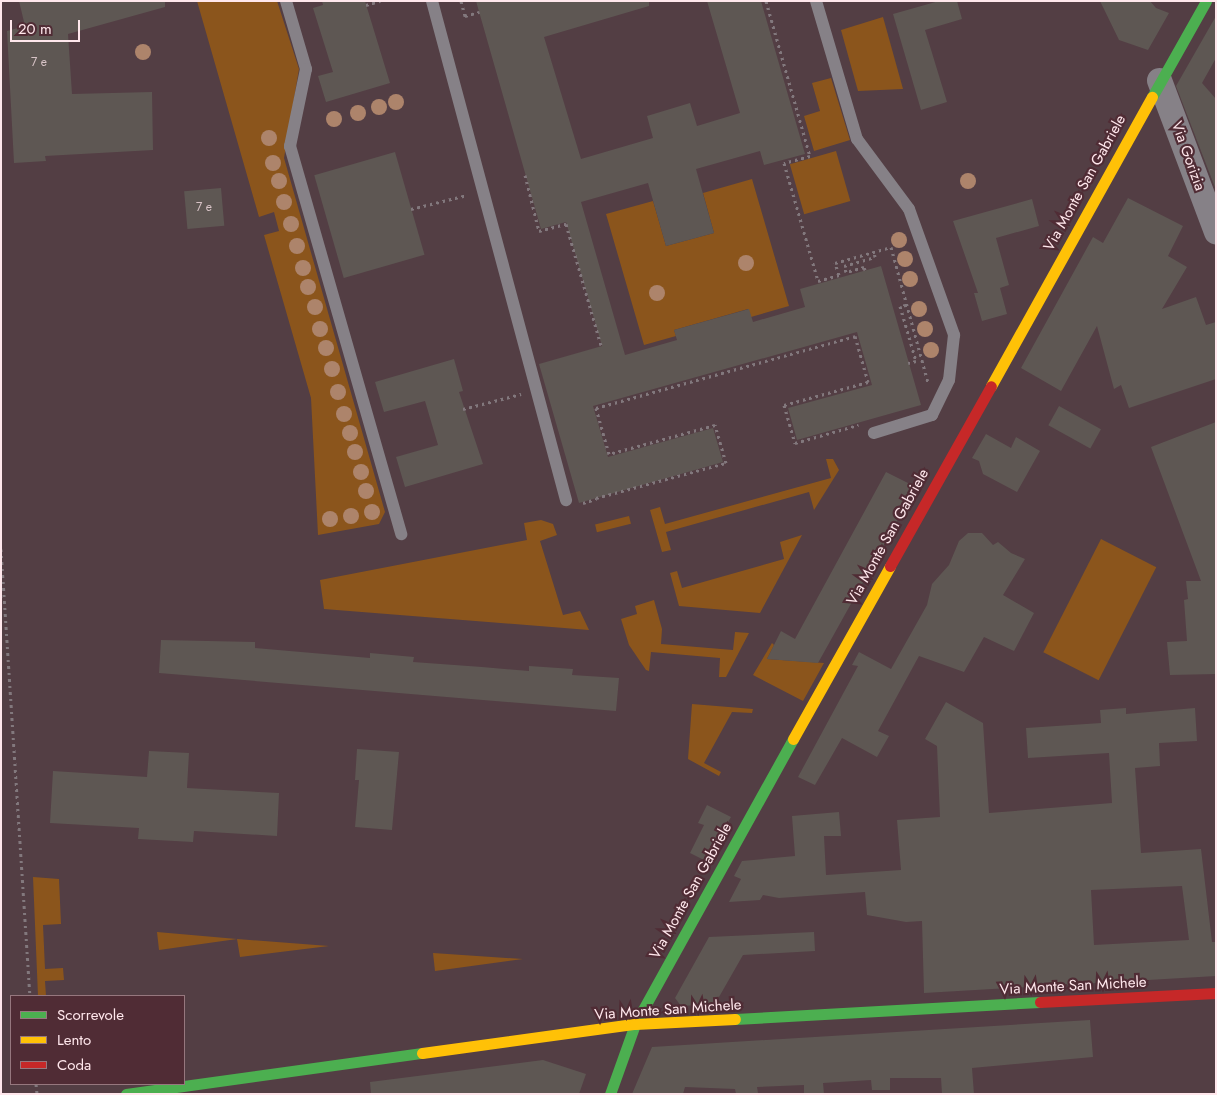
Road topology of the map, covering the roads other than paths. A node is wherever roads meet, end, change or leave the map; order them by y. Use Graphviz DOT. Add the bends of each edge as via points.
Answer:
graph roads {
  1 [pos="286,1"];
  2 [pos="432,1"];
  3 [pos="816,1"];
  4 [pos="1206,1"];
  5 [pos="1159,80"];
  6 [pos="1216,232"];
  7 [pos="874,433"];
  8 [pos="566,500"];
  9 [pos="401,534"];
  10 [pos="1216,993"];
  11 [pos="635,1024"];
  12 [pos="126,1094"];
  13 [pos="610,1094"];
  1 -- 9 [label="lane" via="306,69 290,146"];
  2 -- 8 [label="lane"];
  3 -- 7 [label="lane" via="857,139 909,209 954,335 949,380 932,415"];
  4 -- 5 [label="street, Via Monte San Gabriele"];
  5 -- 6 [label="street, Via Gorizia"];
  5 -- 11 [label="street, Via Monte San Gabriele"];
  10 -- 11 [label="street, Via Monte San Michele"];
  11 -- 12 [label="street, Via Monte San Michele"];
  11 -- 13 [label="street, Via Monte San Gabriele"];
}
